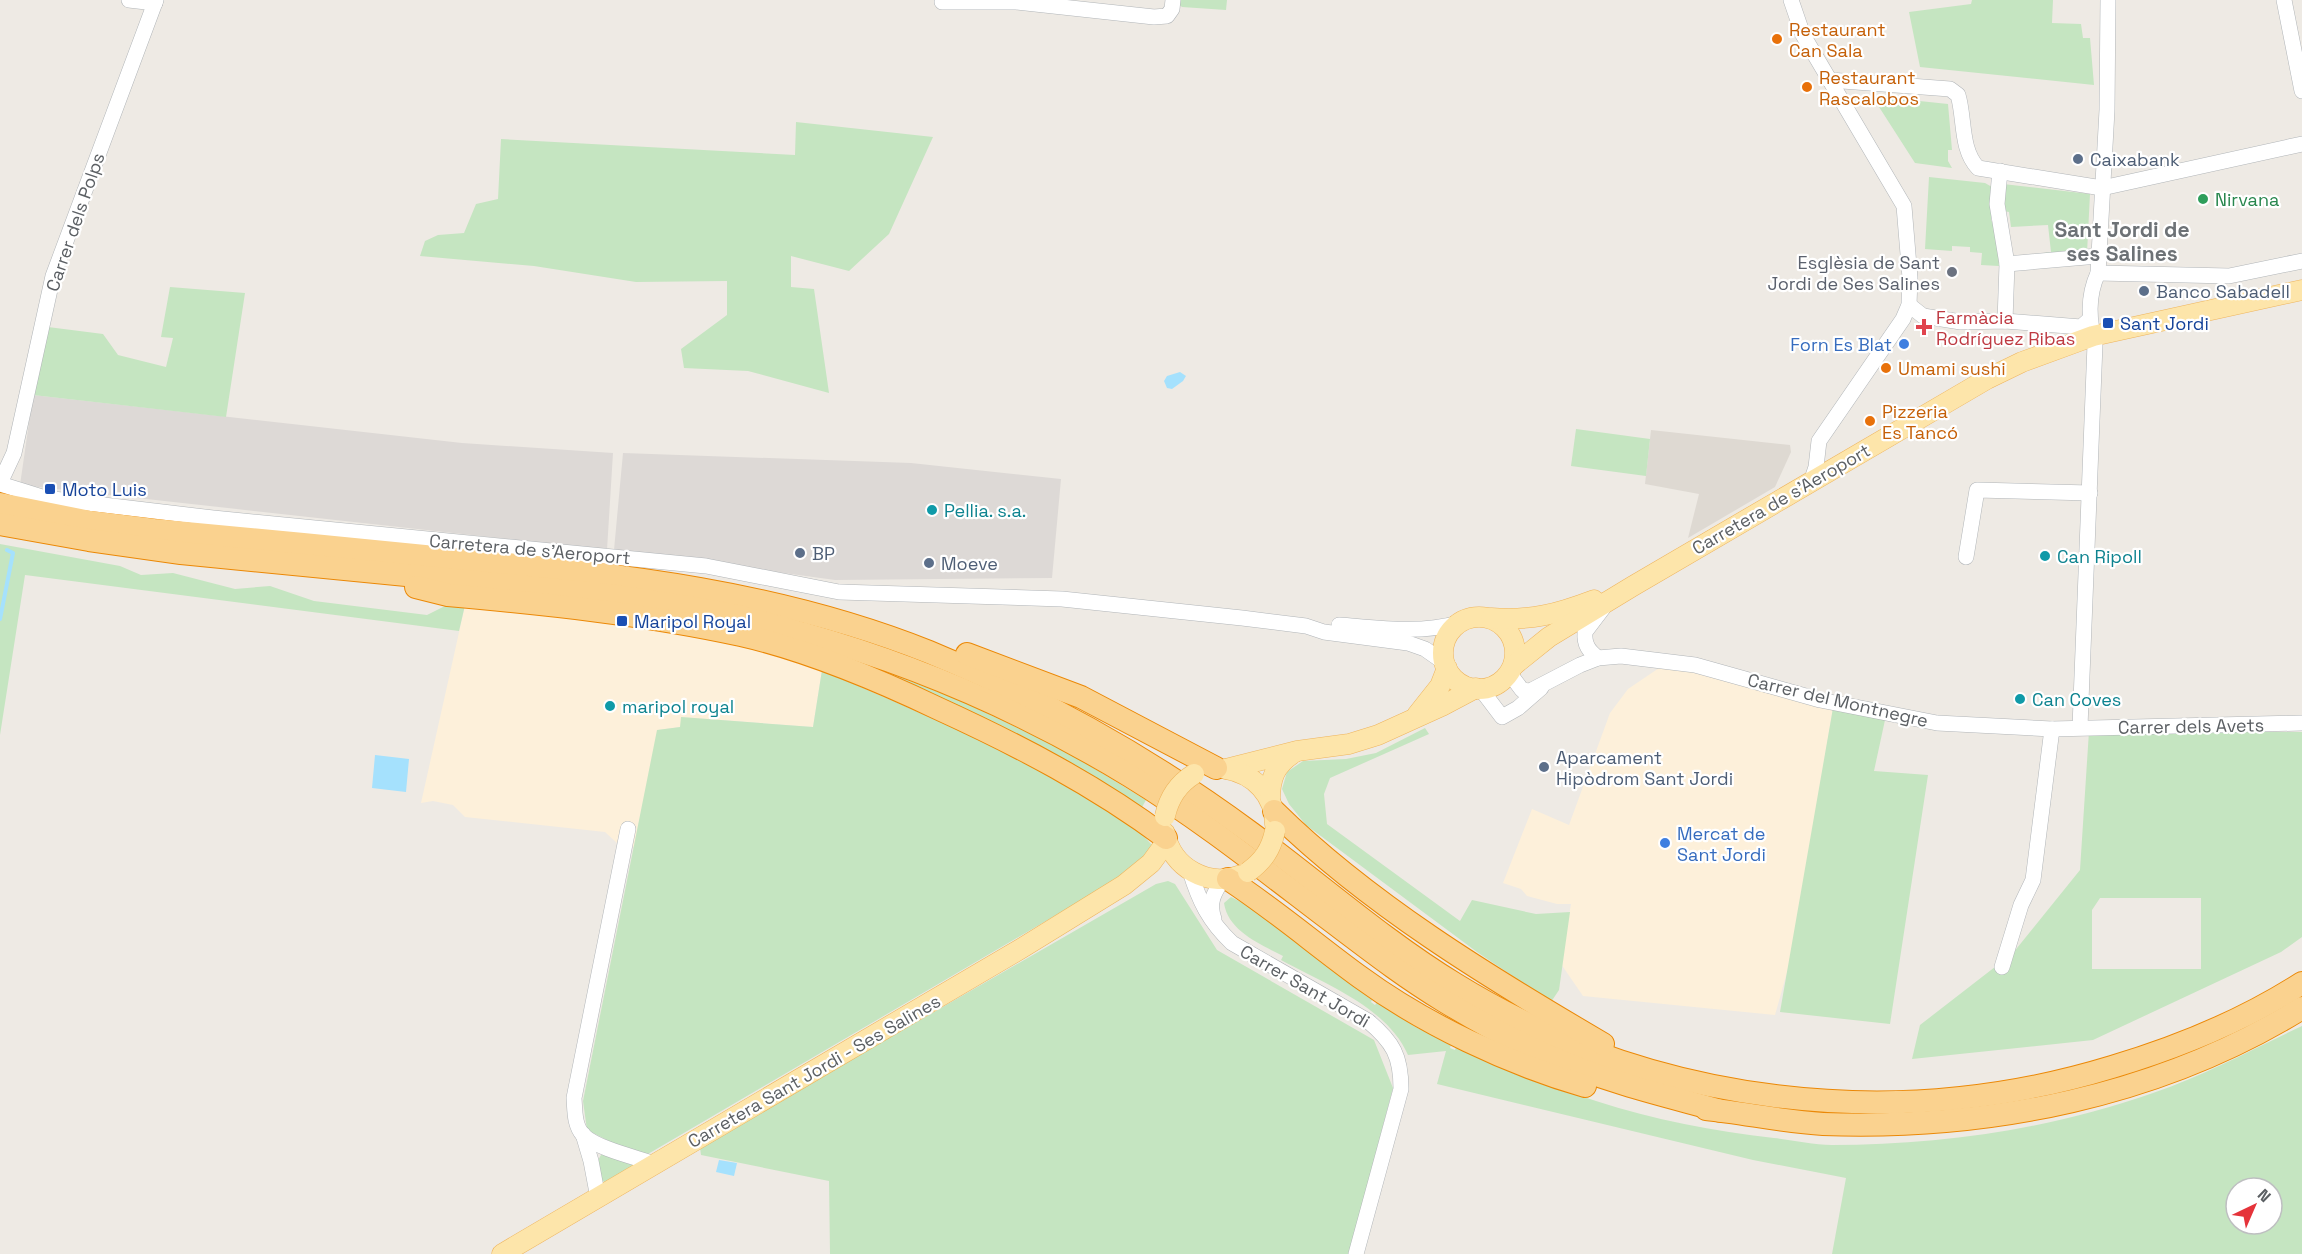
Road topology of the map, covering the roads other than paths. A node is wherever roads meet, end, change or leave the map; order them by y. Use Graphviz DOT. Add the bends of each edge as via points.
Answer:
graph roads {
  1 [pos="129,0"];
  2 [pos="1173,0"];
  3 [pos="1791,0"];
  4 [pos="2108,0"];
  5 [pos="2284,0"];
  6 [pos="156,1"];
  7 [pos="942,2"];
  8 [pos="1829,80"];
  9 [pos="2302,91"];
  10 [pos="2302,144"];
  11 [pos="2000,171"];
  12 [pos="2102,188"];
  13 [pos="2098,256"];
  14 [pos="2302,261"];
  15 [pos="2007,264"];
  16 [pos="2098,273"];
  17 [pos="2302,290"];
  18 [pos="1909,305"];
  19 [pos="2006,321"];
  20 [pos="2091,328"];
  21 [pos="1811,482"];
  22 [pos="0,483"];
  23 [pos="2090,494"];
  24 [pos="0,504"];
  25 [pos="0,524"];
  26 [pos="1966,557"];
  27 [pos="338,569"];
  28 [pos="1633,586"];
  29 [pos="1608,602"];
  30 [pos="1488,618"];
  31 [pos="842,622"];
  32 [pos="1459,623"];
  33 [pos="1329,628"];
  34 [pos="1598,658"];
  35 [pos="1446,665"];
  36 [pos="1512,668"];
  37 [pos="1548,682"];
  38 [pos="1478,688"];
  39 [pos="1415,717"];
  40 [pos="2302,723"];
  41 [pos="2080,727"];
  42 [pos="2052,729"];
  43 [pos="1297,751"];
  44 [pos="1221,768"];
  45 [pos="1273,814"];
  46 [pos="628,829"];
  47 [pos="1167,840"];
  48 [pos="1189,870"];
  49 [pos="1233,877"];
  50 [pos="1124,885"];
  51 [pos="1217,927"];
  52 [pos="2002,967"];
  53 [pos="2302,983"];
  54 [pos="2302,1008"];
  55 [pos="1653,1073"];
  56 [pos="1721,1111"];
  57 [pos="583,1134"];
  58 [pos="655,1164"];
  59 [pos="598,1198"];
  60 [pos="502,1254"];
  61 [pos="1356,1254"];
  1 -- 6 [label="street"];
  2 -- 7 [label="street" via="1167,16 1154,17 1016,2"];
  3 -- 8 [label="street" via="1803,35"];
  4 -- 12 [label="street"];
  5 -- 9 [label="street"];
  6 -- 22 [label="street, Carrer dels Polps" via="53,276 14,453"];
  8 -- 11 [label="street" via="1950,88 1962,105 1971,160 1978,168"];
  8 -- 18 [label="street" via="1904,206"];
  10 -- 12 [label="street"];
  11 -- 12 [label="street"];
  11 -- 15 [label="street" via="1997,204"];
  12 -- 13 [label="street"];
  13 -- 15 [label="street"];
  13 -- 16 [label="street"];
  14 -- 16 [label="street" via="2229,276"];
  15 -- 19 [label="street"];
  16 -- 20 [label="street" via="2091,287"];
  17 -- 20 [label="main road, Carretera de s'Aeroport"];
  18 -- 19 [label="street" via="1923,316 1961,322"];
  18 -- 21 [label="street" via="1819,441"];
  19 -- 20 [label="street"];
  20 -- 21 [label="main road, Carretera de s'Aeroport" via="1987,379"];
  20 -- 23 [label="street" via="2095,345"];
  21 -- 28 [label="main road, Carretera de s'Aeroport"];
  22 -- 33 [label="street, Carretera de s'Aeroport" via="45,498 706,566 839,591 1062,598"];
  23 -- 26 [label="street" via="1977,490"];
  23 -- 41 [label="street"];
  24 -- 31 [label="highway" via="154,530 671,583 738,595"];
  25 -- 27 [label="highway" via="182,553"];
  27 -- 47 [label="highway" via="448,595 701,627 810,656 895,688 1044,760 1129,810"];
  27 -- 56 [label="highway" via="609,595 734,615 919,671 1013,712 1131,777 1229,844 1390,966 1478,1021 1573,1066"];
  28 -- 29 [label="main road"];
  28 -- 30 [label="main road" via="1546,617"];
  29 -- 34 [label="street" via="1585,632 1586,645"];
  29 -- 36 [label="main road" via="1549,637"];
  30 -- 32 [label="main road"];
  30 -- 36 [label="main road" via="1508,631 1514,648"];
  31 -- 44 [label="highway" via="924,637 1047,683"];
  31 -- 55 [label="highway" via="926,651 1082,724 1199,796 1402,949 1452,982 1528,1024"];
  32 -- 33 [label="street" via="1417,630"];
  32 -- 35 [label="main road" via="1446,641"];
  33 -- 35 [label="street" via="1425,649"];
  34 -- 37 [label="street, Carrer del Montnegre"];
  34 -- 42 [label="street, Carrer del Montnegre" via="1621,656 1695,665 1820,700 1938,723"];
  35 -- 38 [label="main road" via="1459,682"];
  35 -- 39 [label="main road" via="1440,686"];
  36 -- 37 [label="street, Carrer del Montnegre" via="1513,678 1522,690 1530,691"];
  36 -- 38 [label="main road" via="1500,682"];
  37 -- 38 [label="street, Carrer del Montnegre" via="1502,717"];
  38 -- 39 [label="main road"];
  39 -- 43 [label="main road" via="1349,744"];
  40 -- 41 [label="street, Carrer dels Avets"];
  41 -- 42 [label="street, Carrer del Montnegre"];
  42 -- 52 [label="street" via="2033,880 2021,904"];
  43 -- 44 [label="main road"];
  43 -- 45 [label="main road" via="1273,772"];
  44 -- 45 [label="main road" via="1247,775 1264,790"];
  44 -- 47 [label="main road, bridge" via="1194,774 1172,794 1165,816"];
  45 -- 49 [label="main road, bridge" via="1269,851"];
  45 -- 55 [label="highway" via="1408,921 1534,1004"];
  46 -- 57 [label="street" via="574,1098 575,1119"];
  47 -- 48 [label="main road" via="1177,859"];
  47 -- 50 [label="main road, Carretera Sant Jordi - Ses Salines" via="1151,863"];
  48 -- 49 [label="main road" via="1206,878"];
  48 -- 50 [label="main road, Carretera Sant Jordi - Ses Salines" via="1157,873"];
  48 -- 51 [label="street, Carrer Sant Jordi" via="1200,903"];
  49 -- 51 [label="street" via="1212,898"];
  49 -- 56 [label="highway" via="1362,978 1465,1040 1571,1082 1633,1099"];
  50 -- 58 [label="main road, Carretera Sant Jordi - Ses Salines"];
  51 -- 61 [label="street, Carrer Sant Jordi" via="1244,951 1368,1021 1394,1049 1401,1068 1401,1089"];
  53 -- 55 [label="highway" via="2265,1006 2160,1053 2033,1088 1967,1098 1890,1104 1822,1101 1738,1091"];
  54 -- 56 [label="highway" via="2217,1052 2166,1073 2038,1110 1956,1121 1865,1125 1820,1124"];
  57 -- 58 [label="street" via="601,1145"];
  57 -- 59 [label="street"];
  58 -- 59 [label="main road, Carretera Sant Jordi - Ses Salines"];
  59 -- 60 [label="main road, Carretera Sant Jordi - Ses Salines"];
}
